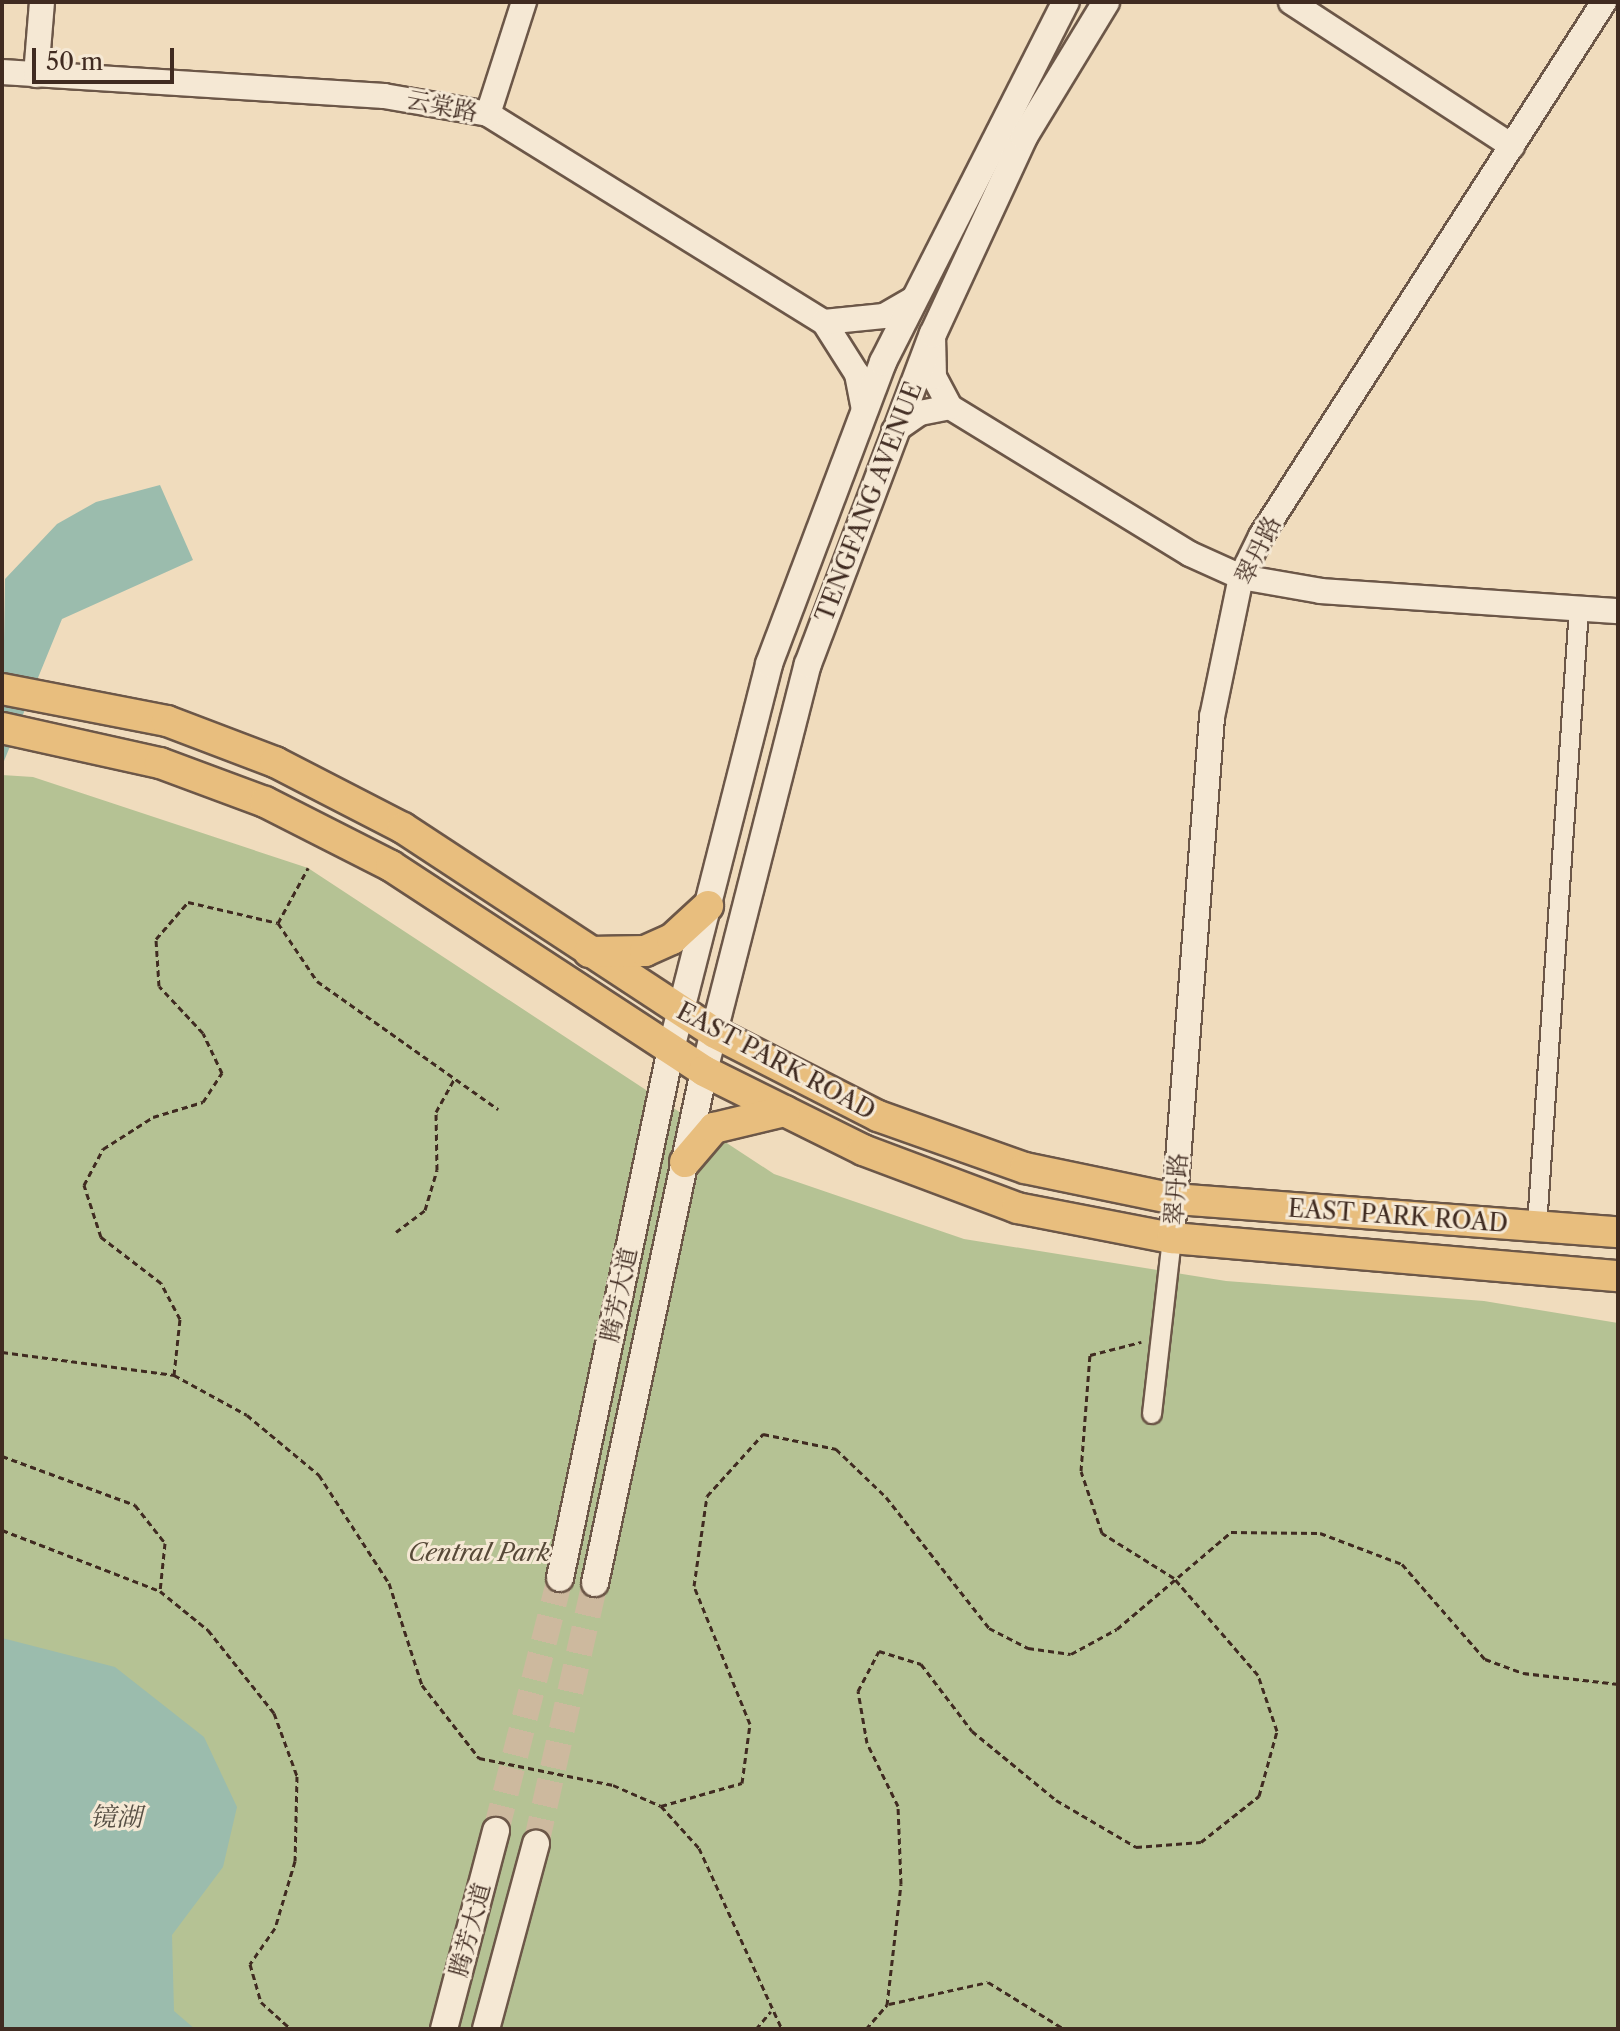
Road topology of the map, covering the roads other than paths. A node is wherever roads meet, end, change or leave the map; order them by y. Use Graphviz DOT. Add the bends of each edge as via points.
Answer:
graph roads {
  1 [pos="42,2"];
  2 [pos="524,2"];
  3 [pos="1066,2"];
  4 [pos="1106,2"];
  5 [pos="1291,2"];
  6 [pos="1604,2"];
  7 [pos="2,72"];
  8 [pos="36,75"];
  9 [pos="488,114"];
  10 [pos="1512,146"];
  11 [pos="914,299"];
  12 [pos="824,322"];
  13 [pos="933,334"];
  14 [pos="950,407"];
  15 [pos="864,411"];
  16 [pos="894,431"];
  17 [pos="1241,577"];
  18 [pos="1579,608"];
  19 [pos="1618,611"];
  20 [pos="2,689"];
  21 [pos="2,728"];
  22 [pos="708,906"];
  23 [pos="589,952"];
  24 [pos="681,1013"];
  25 [pos="715,1033"];
  26 [pos="671,1049"];
  27 [pos="704,1071"];
  28 [pos="785,1111"];
  29 [pos="685,1162"];
  30 [pos="1175,1199"];
  31 [pos="1537,1226"];
  32 [pos="1618,1232"];
  33 [pos="1172,1238"];
  34 [pos="1618,1276"];
  35 [pos="1152,1414"];
  36 [pos="560,1578"];
  37 [pos="595,1583"];
  38 [pos="496,1831"];
  39 [pos="536,1844"];
  40 [pos="444,2029"];
  41 [pos="486,2029"];
  1 -- 8 [label="street"];
  2 -- 9 [label="street"];
  3 -- 11 [label="main road, TENGFANG AVENUE"];
  4 -- 13 [label="main road, TENGFANG AVENUE" via="1024,137"];
  5 -- 10 [label="street"];
  6 -- 10 [label="street, 翠丹路"];
  7 -- 8 [label="street, 云棠路"];
  8 -- 9 [label="street, 云棠路" via="384,96"];
  9 -- 12 [label="street, 云棠路"];
  10 -- 17 [label="street, 翠丹路"];
  11 -- 12 [label="street" via="884,316"];
  11 -- 15 [label="main road, TENGFANG AVENUE"];
  12 -- 15 [label="street" via="857,374"];
  13 -- 14 [label="street" via="934,377"];
  13 -- 16 [label="main road, TENGFANG AVENUE"];
  14 -- 16 [label="street" via="920,413"];
  14 -- 17 [label="street" via="1190,554"];
  15 -- 22 [label="main road, TENGFANG AVENUE" via="769,664"];
  16 -- 25 [label="main road, TENGFANG AVENUE" via="808,664"];
  17 -- 18 [label="street" via="1321,591"];
  17 -- 30 [label="street, 翠丹路" via="1212,717"];
  18 -- 19 [label="street"];
  18 -- 31 [label="street"];
  20 -- 23 [label="main road, EAST PARK ROAD" via="167,721 275,762 403,828"];
  21 -- 26 [label="main road, EAST PARK ROAD" via="160,763 265,802 391,866"];
  22 -- 23 [label="main road" via="672,939 645,951"];
  22 -- 24 [label="main road, TENGFANG AVENUE"];
  23 -- 24 [label="main road, EAST PARK ROAD"];
  24 -- 25 [label="main road, EAST PARK ROAD"];
  24 -- 26 [label="main road, 腾芳大道"];
  25 -- 27 [label="main road, 腾芳大道"];
  25 -- 30 [label="main road, EAST PARK ROAD" via="878,1116 1025,1168"];
  26 -- 27 [label="main road, EAST PARK ROAD"];
  26 -- 36 [label="main road, 腾芳大道"];
  27 -- 28 [label="main road, EAST PARK ROAD"];
  27 -- 29 [label="main road, 腾芳大道"];
  28 -- 29 [label="main road" via="714,1128"];
  28 -- 33 [label="main road, EAST PARK ROAD" via="863,1150 1017,1208"];
  29 -- 37 [label="main road, 腾芳大道"];
  30 -- 31 [label="main road, EAST PARK ROAD"];
  30 -- 33 [label="street, 翠丹路"];
  31 -- 32 [label="main road, EAST PARK ROAD"];
  33 -- 34 [label="main road, EAST PARK ROAD"];
  33 -- 35 [label="street"];
  38 -- 40 [label="main road, 腾芳大道"];
  39 -- 41 [label="main road, 腾芳大道"];
}
